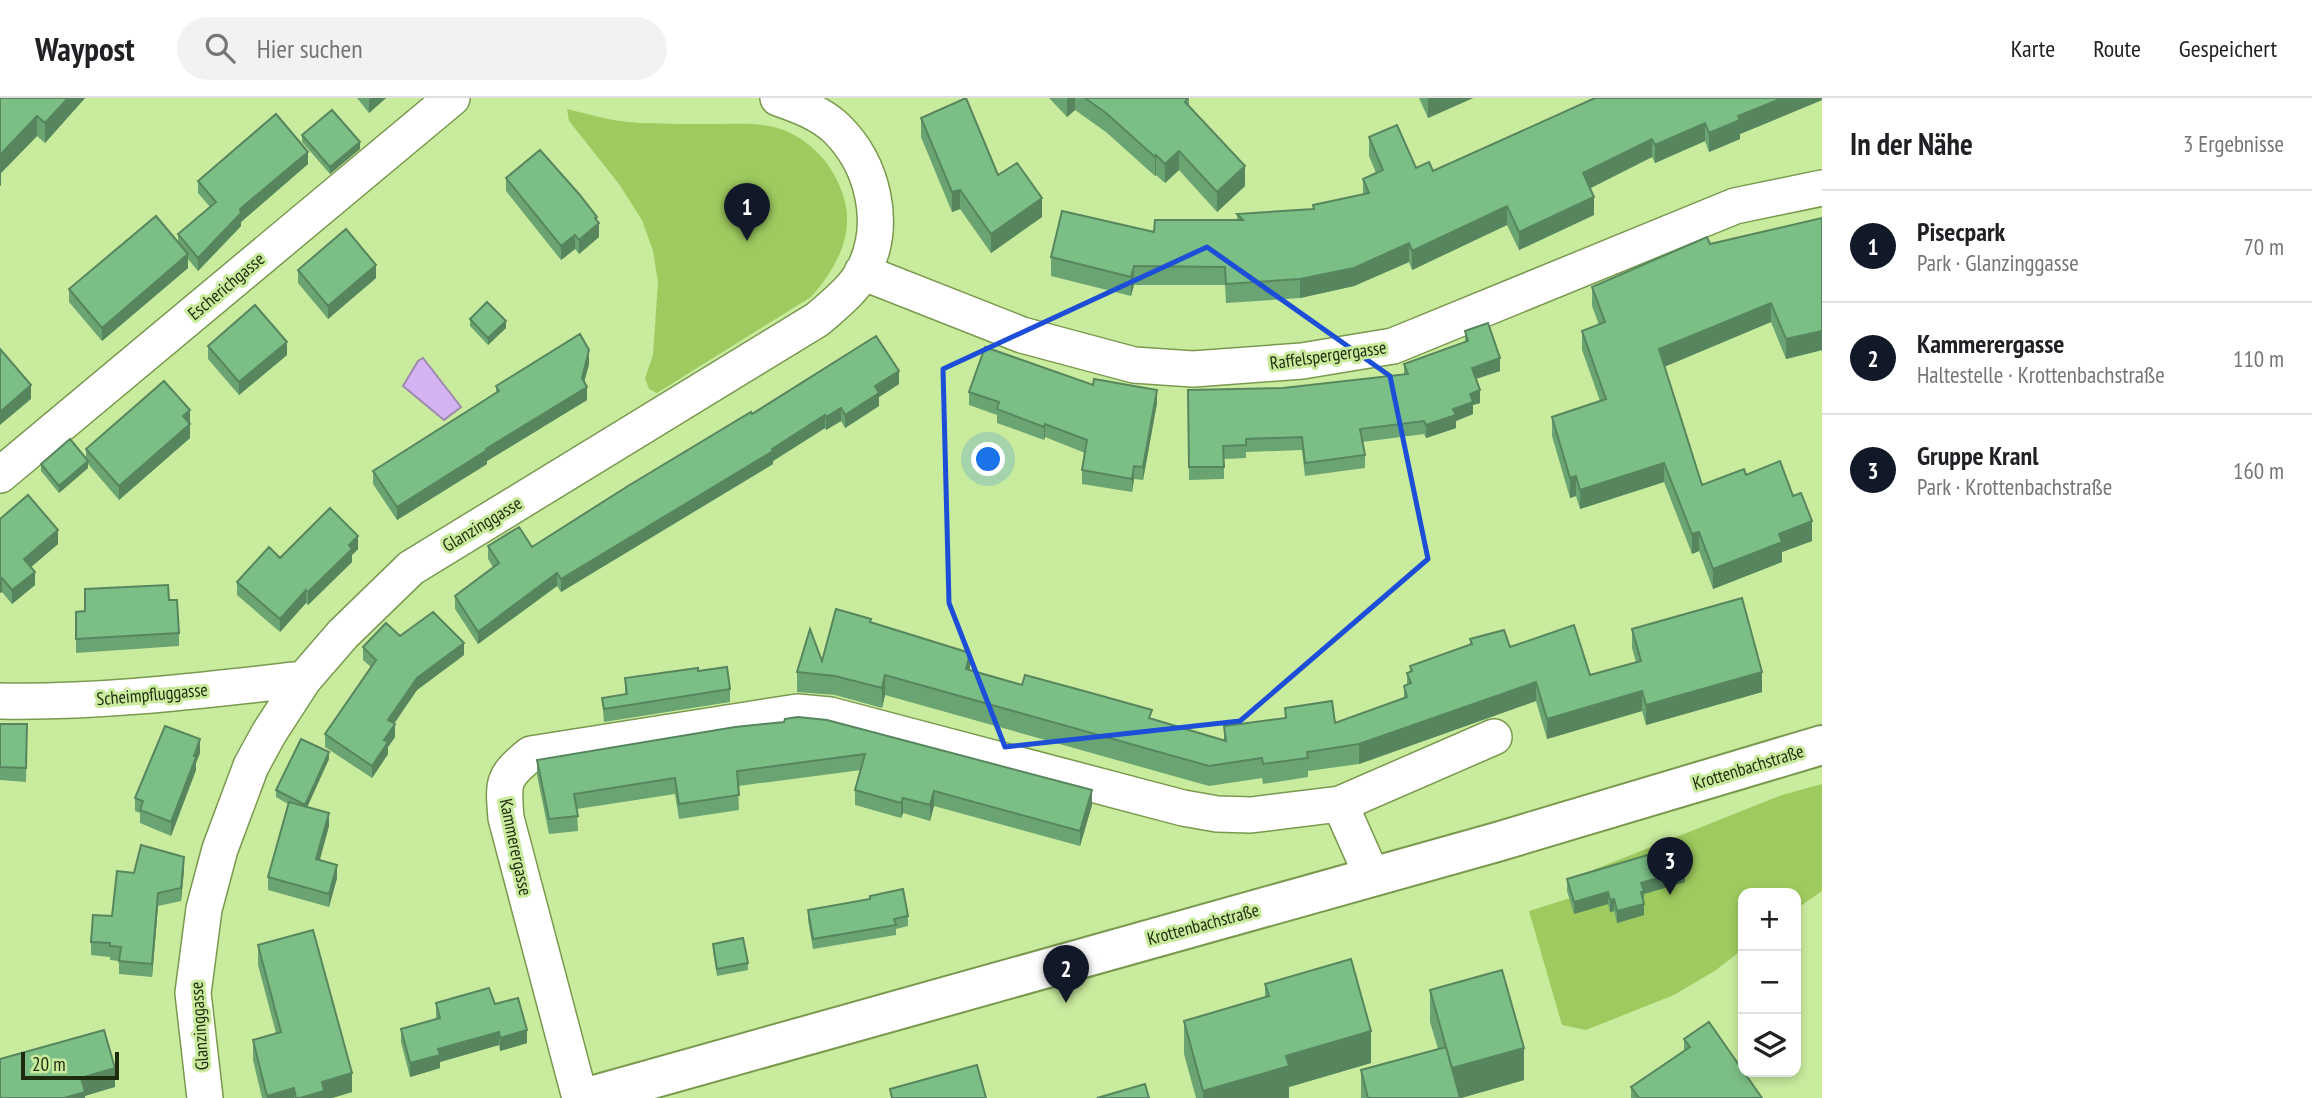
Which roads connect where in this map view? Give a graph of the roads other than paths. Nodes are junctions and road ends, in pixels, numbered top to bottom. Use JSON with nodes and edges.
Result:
{"nodes":[{"id":1,"x":452,"y":98,"type":"edge"},
{"id":2,"x":778,"y":98,"type":"edge"},
{"id":3,"x":1822,"y":188,"type":"edge"},
{"id":4,"x":862,"y":272,"type":"junction"},
{"id":5,"x":0,"y":475,"type":"edge"},
{"id":6,"x":304,"y":679,"type":"junction"},
{"id":7,"x":0,"y":701,"type":"edge"},
{"id":8,"x":1494,"y":737,"type":"dead end"},
{"id":9,"x":1822,"y":745,"type":"edge"},
{"id":10,"x":1340,"y":804,"type":"junction"},
{"id":11,"x":1373,"y":876,"type":"junction"},
{"id":12,"x":205,"y":1098,"type":"edge"},
{"id":13,"x":582,"y":1098,"type":"edge"}],
"edges":[{"from":1,"to":5,"type":"street","name":"Escherichgasse"},
{"from":2,"to":4,"type":"street","name":"Glanzinggasse"},
{"from":3,"to":4,"type":"street","name":"Raffelspergergasse"},
{"from":4,"to":6,"type":"street","name":"Glanzinggasse"},
{"from":6,"to":7,"type":"street","name":"Scheimpfluggasse"},
{"from":6,"to":12,"type":"street","name":"Glanzinggasse"},
{"from":8,"to":10,"type":"street","name":"Kammerergasse"},
{"from":9,"to":11,"type":"main road","name":"Krottenbachstraße"},
{"from":10,"to":11,"type":"street"},
{"from":10,"to":13,"type":"street","name":"Kammerergasse"},
{"from":11,"to":13,"type":"main road","name":"Krottenbachstraße"}]}
